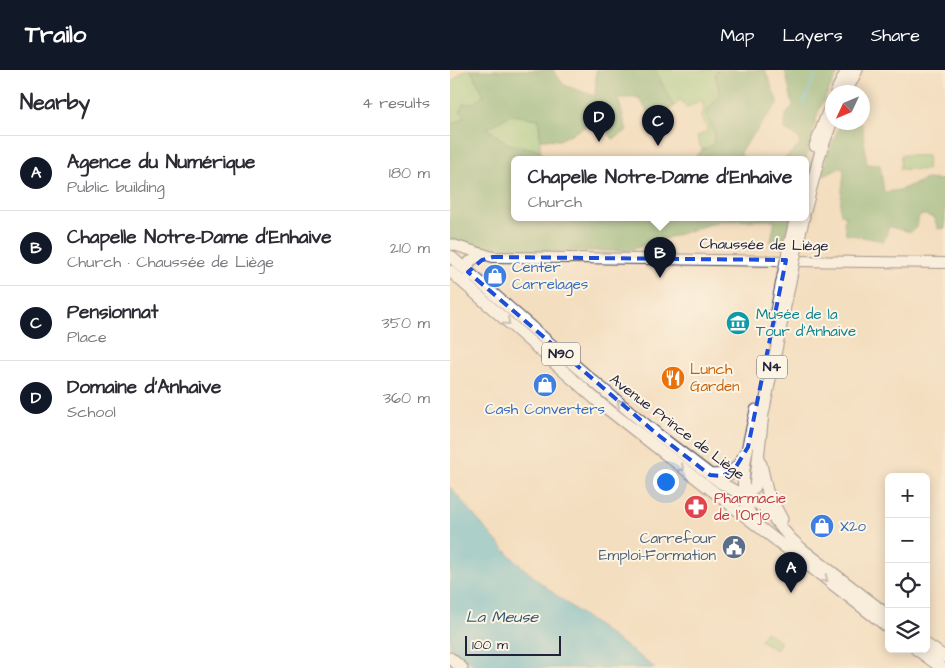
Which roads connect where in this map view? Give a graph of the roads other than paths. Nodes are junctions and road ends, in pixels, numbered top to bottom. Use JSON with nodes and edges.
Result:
{"nodes":[{"id":1,"x":847,"y":70,"type":"edge"},
{"id":2,"x":857,"y":70,"type":"edge"},
{"id":3,"x":840,"y":85,"type":"edge"},
{"id":4,"x":850,"y":85,"type":"edge"},
{"id":5,"x":825,"y":119,"type":"edge"},
{"id":6,"x":829,"y":130,"type":"edge"},
{"id":7,"x":809,"y":166,"type":"edge"},
{"id":8,"x":809,"y":196,"type":"edge"},
{"id":9,"x":796,"y":221,"type":"edge"},
{"id":10,"x":802,"y":221,"type":"edge"},
{"id":11,"x":450,"y":244,"type":"edge"},
{"id":12,"x":793,"y":246,"type":"junction"},
{"id":13,"x":488,"y":255,"type":"junction"},
{"id":14,"x":450,"y":256,"type":"edge"},
{"id":15,"x":945,"y":263,"type":"edge"},
{"id":16,"x":450,"y":271,"type":"edge"},
{"id":17,"x":468,"y":272,"type":"junction"},
{"id":18,"x":787,"y":276,"type":"junction"},
{"id":19,"x":470,"y":289,"type":"junction"},
{"id":20,"x":748,"y":447,"type":"junction"},
{"id":21,"x":759,"y":457,"type":"junction"},
{"id":22,"x":710,"y":475,"type":"junction"},
{"id":23,"x":712,"y":492,"type":"junction"},
{"id":24,"x":745,"y":496,"type":"junction"},
{"id":25,"x":759,"y":528,"type":"junction"},
{"id":26,"x":802,"y":549,"type":"junction"},
{"id":27,"x":885,"y":613,"type":"edge"},
{"id":28,"x":885,"y":625,"type":"edge"},
{"id":29,"x":930,"y":647,"type":"edge"},
{"id":30,"x":921,"y":653,"type":"edge"},
{"id":31,"x":945,"y":657,"type":"edge"},
{"id":32,"x":450,"y":658,"type":"edge"},
{"id":33,"x":462,"y":668,"type":"edge"},
{"id":34,"x":942,"y":668,"type":"edge"}],
"edges":[{"from":1,"to":3,"type":"main road"},
{"from":2,"to":4,"type":"main road"},
{"from":5,"to":7,"type":"main road"},
{"from":6,"to":8,"type":"main road"},
{"from":9,"to":12,"type":"main road","number":"N4"},
{"from":10,"to":12,"type":"main road","number":"N4"},
{"from":11,"to":13,"type":"street","name":"Chaussée de Liège"},
{"from":12,"to":18,"type":"main road","number":"N4","bridge":true},
{"from":13,"to":15,"type":"street","name":"Chaussée de Liège"},
{"from":13,"to":17,"type":"street","name":"Chaussée de Liège"},
{"from":14,"to":17,"type":"main road","name":"Avenue Prince de Liège","number":"N90"},
{"from":16,"to":19,"type":"main road","number":"N90"},
{"from":17,"to":19,"type":"street"},
{"from":22,"to":17,"type":"main road","name":"Avenue Prince de Liège","number":"N90","one_way":true},
{"from":18,"to":20,"type":"main road","number":"N4"},
{"from":18,"to":21,"type":"main road","number":"N4"},
{"from":19,"to":23,"type":"main road","name":"Avenue Prince de Liège","number":"N90","one_way":true},
{"from":20,"to":22,"type":"main road"},
{"from":20,"to":24,"type":"main road","number":"N4"},
{"from":21,"to":24,"type":"main road"},
{"from":21,"to":26,"type":"main road","number":"N4"},
{"from":22,"to":24,"type":"main road","name":"Avenue Prince de Liège","number":"N90"},
{"from":23,"to":24,"type":"main road"},
{"from":23,"to":25,"type":"main road","name":"Avenue Prince de Liège","number":"N90"},
{"from":24,"to":25,"type":"main road","number":"N4"},
{"from":24,"to":26,"type":"main road","name":"Avenue Prince de Liège","number":"N90"},
{"from":25,"to":28,"type":"main road","name":"Avenue Prince de Liège","number":"N4","one_way":true},
{"from":26,"to":27,"type":"main road","name":"Avenue Prince de Liège","number":"N4"},
{"from":29,"to":31,"type":"main road"},
{"from":30,"to":34,"type":"main road"},
{"from":32,"to":33,"type":"main road"}]}
